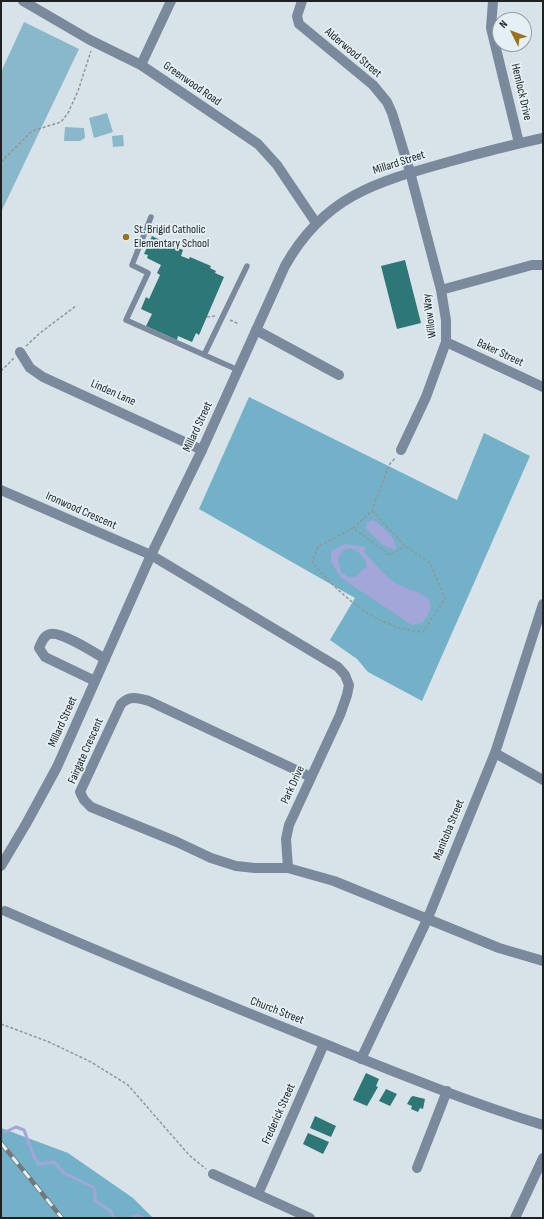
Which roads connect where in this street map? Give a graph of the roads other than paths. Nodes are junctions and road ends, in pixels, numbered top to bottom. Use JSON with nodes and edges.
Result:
{"nodes":[{"id":1,"x":23,"y":1,"type":"edge"},
{"id":2,"x":171,"y":1,"type":"edge"},
{"id":3,"x":302,"y":1,"type":"edge"},
{"id":4,"x":491,"y":1,"type":"edge"},
{"id":5,"x":141,"y":64,"type":"junction"},
{"id":6,"x":543,"y":138,"type":"edge"},
{"id":7,"x":519,"y":143,"type":"junction"},
{"id":8,"x":410,"y":172,"type":"junction"},
{"id":9,"x":151,"y":217,"type":"dead end"},
{"id":10,"x":316,"y":223,"type":"junction"},
{"id":11,"x":543,"y":265,"type":"edge"},
{"id":12,"x":247,"y":266,"type":"dead end"},
{"id":13,"x":441,"y":290,"type":"junction"},
{"id":14,"x":256,"y":330,"type":"junction"},
{"id":15,"x":446,"y":342,"type":"junction"},
{"id":16,"x":20,"y":352,"type":"road end"},
{"id":17,"x":204,"y":355,"type":"junction"},
{"id":18,"x":238,"y":370,"type":"junction"},
{"id":19,"x":339,"y":375,"type":"dead end"},
{"id":20,"x":543,"y":387,"type":"edge"},
{"id":21,"x":202,"y":450,"type":"junction"},
{"id":22,"x":401,"y":450,"type":"road end"},
{"id":23,"x":1,"y":490,"type":"edge"},
{"id":24,"x":151,"y":555,"type":"junction"},
{"id":25,"x":543,"y":604,"type":"edge"},
{"id":26,"x":105,"y":659,"type":"junction"},
{"id":27,"x":95,"y":681,"type":"junction"},
{"id":28,"x":495,"y":753,"type":"junction"},
{"id":29,"x":311,"y":777,"type":"junction"},
{"id":30,"x":543,"y":780,"type":"edge"},
{"id":31,"x":1,"y":866,"type":"edge"},
{"id":32,"x":288,"y":868,"type":"junction"},
{"id":33,"x":5,"y":911,"type":"dead end"},
{"id":34,"x":427,"y":920,"type":"junction"},
{"id":35,"x":543,"y":961,"type":"edge"},
{"id":36,"x":324,"y":1044,"type":"junction"},
{"id":37,"x":360,"y":1059,"type":"junction"},
{"id":38,"x":447,"y":1091,"type":"junction"},
{"id":39,"x":543,"y":1125,"type":"edge"},
{"id":40,"x":543,"y":1158,"type":"edge"},
{"id":41,"x":417,"y":1168,"type":"dead end"},
{"id":42,"x":213,"y":1174,"type":"road end"},
{"id":43,"x":258,"y":1194,"type":"junction"},
{"id":44,"x":310,"y":1218,"type":"edge"},
{"id":45,"x":514,"y":1218,"type":"edge"}],
"edges":[{"from":1,"to":5,"type":"street","name":"Greenwood Road"},
{"from":2,"to":5,"type":"street"},
{"from":3,"to":8,"type":"street","name":"Alderwood Street"},
{"from":4,"to":7,"type":"street","name":"Hemlock Drive"},
{"from":5,"to":10,"type":"street","name":"Greenwood Road"},
{"from":6,"to":7,"type":"street","name":"Millard Street"},
{"from":7,"to":8,"type":"street","name":"Millard Street"},
{"from":8,"to":10,"type":"street","name":"Millard Street"},
{"from":8,"to":13,"type":"street","name":"Willow Way"},
{"from":9,"to":17,"type":"lane"},
{"from":10,"to":14,"type":"street","name":"Millard Street"},
{"from":11,"to":13,"type":"street"},
{"from":12,"to":17,"type":"lane"},
{"from":13,"to":15,"type":"street","name":"Willow Way"},
{"from":14,"to":18,"type":"street","name":"Millard Street"},
{"from":14,"to":19,"type":"street"},
{"from":15,"to":20,"type":"street","name":"Baker Street"},
{"from":15,"to":22,"type":"street","name":"Willow Way"},
{"from":16,"to":21,"type":"street","name":"Linden Lane"},
{"from":17,"to":18,"type":"lane"},
{"from":18,"to":21,"type":"street","name":"Millard Street"},
{"from":21,"to":24,"type":"street","name":"Millard Street"},
{"from":23,"to":24,"type":"street","name":"Ironwood Crescent"},
{"from":24,"to":26,"type":"street","name":"Millard Street"},
{"from":24,"to":29,"type":"street","name":"Park Drive"},
{"from":25,"to":28,"type":"street","name":"Manitoba Street"},
{"from":26,"to":27,"type":"street","name":"Millard Street"},
{"from":26,"to":27,"type":"street"},
{"from":27,"to":31,"type":"street","name":"Millard Street"},
{"from":28,"to":30,"type":"street"},
{"from":28,"to":34,"type":"street","name":"Manitoba Street"},
{"from":29,"to":32,"type":"street","name":"Park Drive"},
{"from":29,"to":32,"type":"street","name":"Fairgate Crescent"},
{"from":32,"to":34,"type":"street"},
{"from":33,"to":36,"type":"street","name":"Church Street"},
{"from":34,"to":35,"type":"street"},
{"from":34,"to":37,"type":"street","name":"Manitoba Street"},
{"from":36,"to":37,"type":"street","name":"Church Street"},
{"from":36,"to":43,"type":"street","name":"Frederick Street"},
{"from":37,"to":38,"type":"street","name":"Church Street"},
{"from":38,"to":39,"type":"street","name":"Church Street"},
{"from":38,"to":41,"type":"street"},
{"from":40,"to":45,"type":"street"},
{"from":42,"to":43,"type":"street"},
{"from":43,"to":44,"type":"street"}]}
